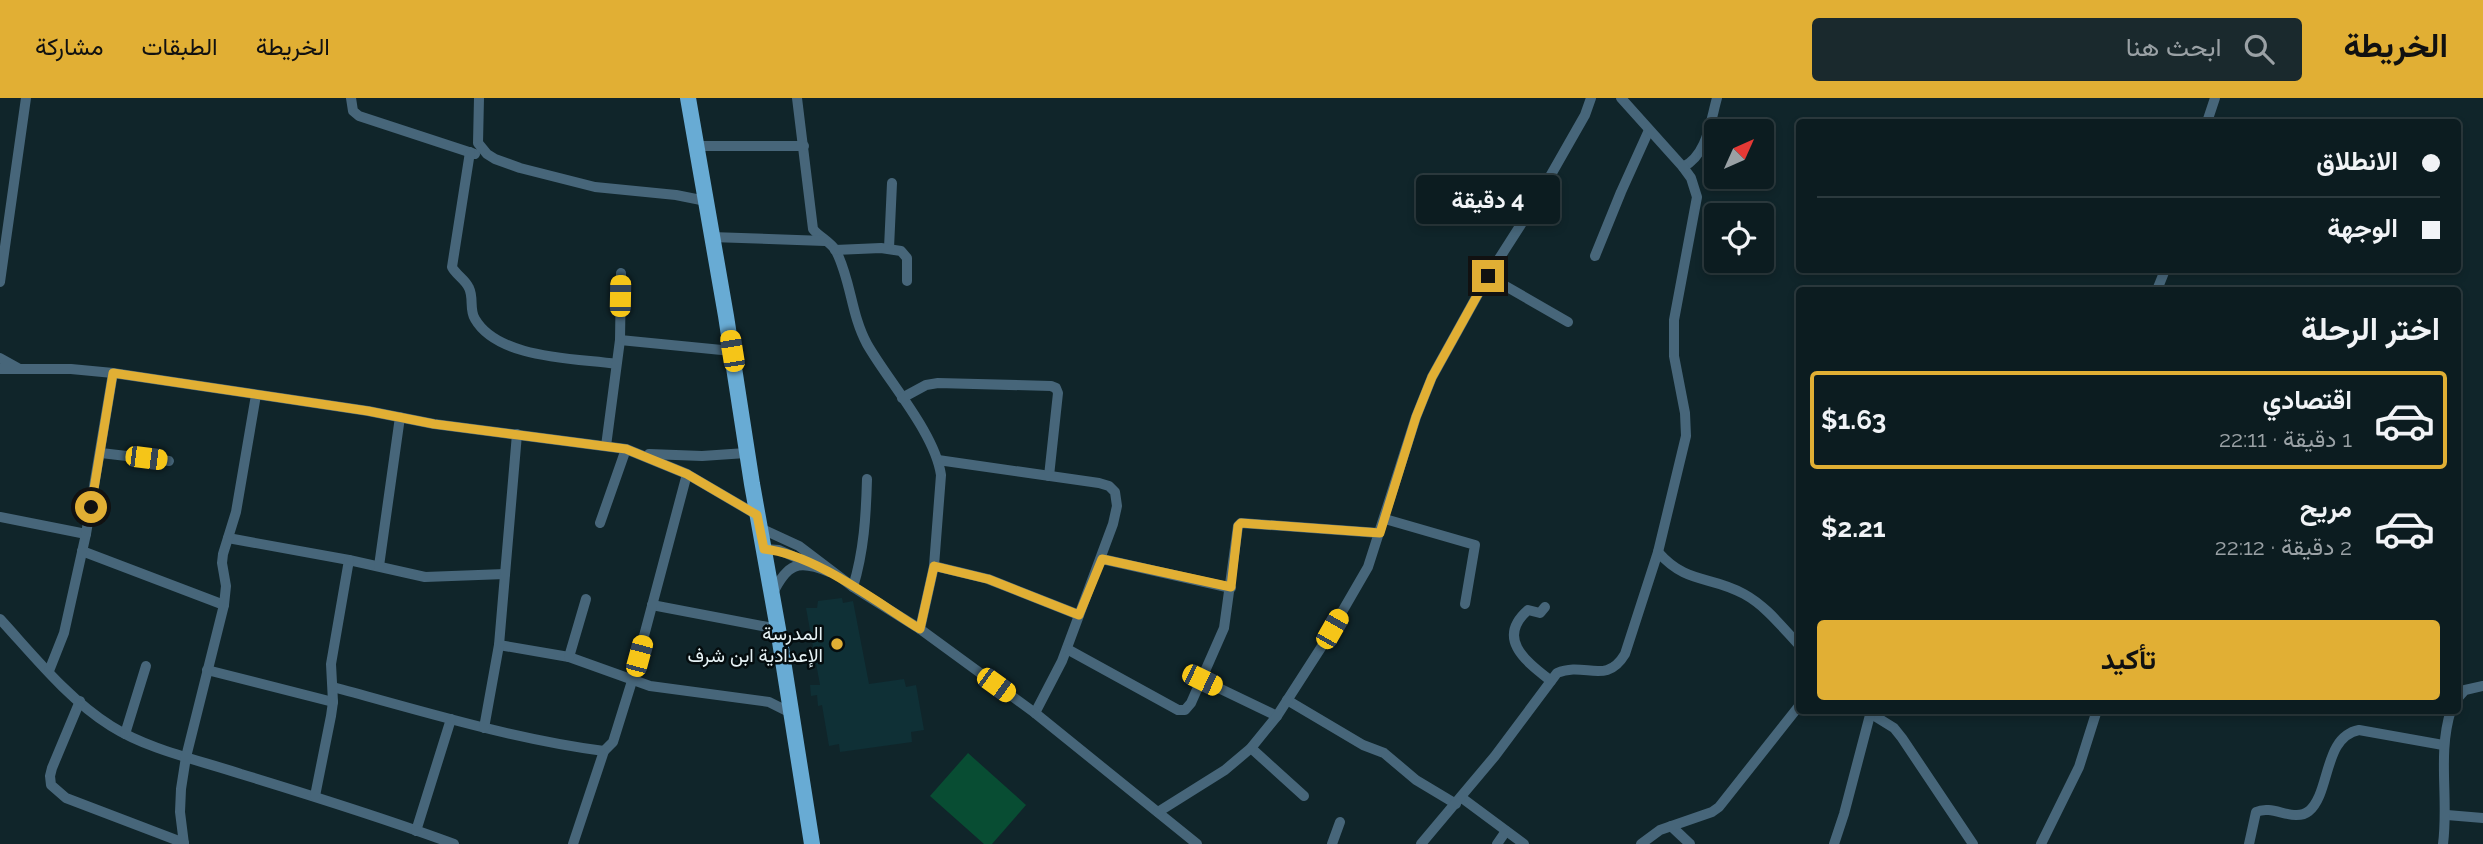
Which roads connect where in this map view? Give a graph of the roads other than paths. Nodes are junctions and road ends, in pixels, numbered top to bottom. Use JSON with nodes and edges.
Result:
{"nodes":[{"id":1,"x":26,"y":98,"type":"edge"},
{"id":2,"x":351,"y":98,"type":"edge"},
{"id":3,"x":479,"y":98,"type":"edge"},
{"id":4,"x":688,"y":98,"type":"edge"},
{"id":5,"x":797,"y":98,"type":"edge"},
{"id":6,"x":1591,"y":98,"type":"edge"},
{"id":7,"x":1621,"y":98,"type":"edge"},
{"id":8,"x":1717,"y":98,"type":"edge"},
{"id":9,"x":2214,"y":98,"type":"edge"},
{"id":10,"x":2208,"y":119,"type":"edge"},
{"id":11,"x":1650,"y":130,"type":"junction"},
{"id":12,"x":696,"y":146,"type":"junction"},
{"id":13,"x":804,"y":146,"type":"junction"},
{"id":14,"x":470,"y":152,"type":"junction"},
{"id":15,"x":495,"y":159,"type":"junction"},
{"id":16,"x":1683,"y":167,"type":"junction"},
{"id":17,"x":892,"y":183,"type":"dead end"},
{"id":18,"x":706,"y":201,"type":"junction"},
{"id":19,"x":711,"y":237,"type":"junction"},
{"id":20,"x":825,"y":241,"type":"junction"},
{"id":21,"x":889,"y":248,"type":"junction"},
{"id":22,"x":835,"y":250,"type":"junction"},
{"id":23,"x":1595,"y":256,"type":"dead end"},
{"id":24,"x":621,"y":273,"type":"dead end"},
{"id":25,"x":1488,"y":276,"type":"junction"},
{"id":26,"x":907,"y":281,"type":"dead end"},
{"id":27,"x":0,"y":282,"type":"edge"},
{"id":28,"x":1568,"y":323,"type":"dead end"},
{"id":29,"x":620,"y":340,"type":"junction"},
{"id":30,"x":732,"y":351,"type":"junction"},
{"id":31,"x":0,"y":358,"type":"edge"},
{"id":32,"x":616,"y":364,"type":"junction"},
{"id":33,"x":18,"y":368,"type":"junction"},
{"id":34,"x":0,"y":369,"type":"edge"},
{"id":35,"x":113,"y":373,"type":"junction"},
{"id":36,"x":256,"y":395,"type":"junction"},
{"id":37,"x":902,"y":398,"type":"junction"},
{"id":38,"x":400,"y":417,"type":"junction"},
{"id":39,"x":517,"y":434,"type":"junction"},
{"id":40,"x":606,"y":446,"type":"junction"},
{"id":41,"x":626,"y":449,"type":"junction"},
{"id":42,"x":101,"y":453,"type":"junction"},
{"id":43,"x":638,"y":453,"type":"junction"},
{"id":44,"x":746,"y":453,"type":"junction"},
{"id":45,"x":938,"y":460,"type":"junction"},
{"id":46,"x":169,"y":461,"type":"dead end"},
{"id":47,"x":687,"y":474,"type":"junction"},
{"id":48,"x":1049,"y":476,"type":"junction"},
{"id":49,"x":867,"y":479,"type":"dead end"},
{"id":50,"x":0,"y":517,"type":"edge"},
{"id":51,"x":1385,"y":519,"type":"junction"},
{"id":52,"x":759,"y":522,"type":"junction"},
{"id":53,"x":600,"y":523,"type":"dead end"},
{"id":54,"x":1380,"y":533,"type":"junction"},
{"id":55,"x":86,"y":534,"type":"junction"},
{"id":56,"x":228,"y":538,"type":"junction"},
{"id":57,"x":764,"y":549,"type":"junction"},
{"id":58,"x":82,"y":551,"type":"junction"},
{"id":59,"x":1658,"y":552,"type":"junction"},
{"id":60,"x":1102,"y":559,"type":"junction"},
{"id":61,"x":349,"y":560,"type":"junction"},
{"id":62,"x":379,"y":566,"type":"junction"},
{"id":63,"x":934,"y":566,"type":"junction"},
{"id":64,"x":818,"y":567,"type":"junction"},
{"id":65,"x":505,"y":574,"type":"junction"},
{"id":66,"x":836,"y":575,"type":"junction"},
{"id":67,"x":853,"y":587,"type":"junction"},
{"id":68,"x":1231,"y":587,"type":"junction"},
{"id":69,"x":772,"y":593,"type":"junction"},
{"id":70,"x":586,"y":599,"type":"dead end"},
{"id":71,"x":1465,"y":604,"type":"dead end"},
{"id":72,"x":224,"y":605,"type":"junction"},
{"id":73,"x":652,"y":605,"type":"junction"},
{"id":74,"x":1545,"y":607,"type":"dead end"},
{"id":75,"x":1079,"y":615,"type":"junction"},
{"id":76,"x":0,"y":619,"type":"edge"},
{"id":77,"x":778,"y":629,"type":"junction"},
{"id":78,"x":920,"y":629,"type":"junction"},
{"id":79,"x":1796,"y":642,"type":"edge"},
{"id":80,"x":499,"y":645,"type":"junction"},
{"id":81,"x":1067,"y":649,"type":"junction"},
{"id":82,"x":569,"y":657,"type":"junction"},
{"id":83,"x":146,"y":666,"type":"dead end"},
{"id":84,"x":207,"y":670,"type":"junction"},
{"id":85,"x":49,"y":671,"type":"junction"},
{"id":86,"x":1202,"y":680,"type":"junction"},
{"id":87,"x":632,"y":681,"type":"junction"},
{"id":88,"x":1550,"y":681,"type":"junction"},
{"id":89,"x":2483,"y":686,"type":"edge"},
{"id":90,"x":332,"y":687,"type":"junction"},
{"id":91,"x":2461,"y":694,"type":"edge"},
{"id":92,"x":1287,"y":700,"type":"junction"},
{"id":93,"x":80,"y":701,"type":"junction"},
{"id":94,"x":333,"y":702,"type":"junction"},
{"id":95,"x":1796,"y":710,"type":"edge"},
{"id":96,"x":791,"y":713,"type":"junction"},
{"id":97,"x":1035,"y":713,"type":"junction"},
{"id":98,"x":1867,"y":714,"type":"edge"},
{"id":99,"x":1869,"y":714,"type":"edge"},
{"id":100,"x":2096,"y":714,"type":"edge"},
{"id":101,"x":2450,"y":714,"type":"edge"},
{"id":102,"x":1277,"y":716,"type":"junction"},
{"id":103,"x":451,"y":719,"type":"junction"},
{"id":104,"x":484,"y":728,"type":"junction"},
{"id":105,"x":125,"y":734,"type":"junction"},
{"id":106,"x":2443,"y":745,"type":"junction"},
{"id":107,"x":1251,"y":748,"type":"junction"},
{"id":108,"x":604,"y":751,"type":"junction"},
{"id":109,"x":186,"y":757,"type":"junction"},
{"id":110,"x":315,"y":796,"type":"junction"},
{"id":111,"x":1304,"y":796,"type":"dead end"},
{"id":112,"x":1459,"y":801,"type":"junction"},
{"id":113,"x":1158,"y":812,"type":"junction"},
{"id":114,"x":2446,"y":815,"type":"junction"},
{"id":115,"x":2483,"y":818,"type":"edge"},
{"id":116,"x":1339,"y":822,"type":"dead end"},
{"id":117,"x":1671,"y":826,"type":"junction"},
{"id":118,"x":416,"y":831,"type":"junction"},
{"id":119,"x":1506,"y":831,"type":"junction"},
{"id":120,"x":430,"y":840,"type":"edge"},
{"id":121,"x":184,"y":844,"type":"edge"},
{"id":122,"x":454,"y":844,"type":"edge"},
{"id":123,"x":573,"y":844,"type":"edge"},
{"id":124,"x":812,"y":844,"type":"edge"},
{"id":125,"x":1197,"y":844,"type":"edge"},
{"id":126,"x":1332,"y":844,"type":"edge"},
{"id":127,"x":1421,"y":844,"type":"edge"},
{"id":128,"x":1497,"y":844,"type":"edge"},
{"id":129,"x":1524,"y":844,"type":"edge"},
{"id":130,"x":1641,"y":844,"type":"edge"},
{"id":131,"x":1690,"y":844,"type":"edge"},
{"id":132,"x":1834,"y":844,"type":"edge"},
{"id":133,"x":1973,"y":844,"type":"edge"},
{"id":134,"x":2041,"y":844,"type":"edge"},
{"id":135,"x":2249,"y":844,"type":"edge"},
{"id":136,"x":2443,"y":844,"type":"edge"}],
"edges":[{"from":1,"to":27,"type":"street"},
{"from":2,"to":14,"type":"street"},
{"from":3,"to":15,"type":"street"},
{"from":4,"to":12,"type":"main road"},
{"from":5,"to":13,"type":"street"},
{"from":6,"to":25,"type":"street"},
{"from":7,"to":11,"type":"street"},
{"from":8,"to":16,"type":"street"},
{"from":9,"to":10,"type":"street"},
{"from":11,"to":16,"type":"street"},
{"from":11,"to":23,"type":"street"},
{"from":12,"to":13,"type":"street"},
{"from":12,"to":18,"type":"main road"},
{"from":13,"to":20,"type":"street"},
{"from":14,"to":15,"type":"street"},
{"from":14,"to":32,"type":"street"},
{"from":15,"to":18,"type":"street"},
{"from":16,"to":59,"type":"street"},
{"from":17,"to":21,"type":"street"},
{"from":18,"to":19,"type":"main road"},
{"from":19,"to":20,"type":"street"},
{"from":19,"to":30,"type":"main road"},
{"from":20,"to":22,"type":"street"},
{"from":21,"to":22,"type":"street"},
{"from":21,"to":26,"type":"street"},
{"from":22,"to":37,"type":"street"},
{"from":24,"to":29,"type":"street"},
{"from":25,"to":28,"type":"street"},
{"from":25,"to":51,"type":"street"},
{"from":29,"to":30,"type":"street"},
{"from":29,"to":32,"type":"street"},
{"from":30,"to":44,"type":"main road"},
{"from":31,"to":33,"type":"street"},
{"from":32,"to":40,"type":"street"},
{"from":33,"to":34,"type":"street"},
{"from":33,"to":35,"type":"street"},
{"from":35,"to":36,"type":"street"},
{"from":35,"to":42,"type":"street"},
{"from":36,"to":38,"type":"street"},
{"from":36,"to":56,"type":"street"},
{"from":37,"to":45,"type":"street"},
{"from":37,"to":48,"type":"street"},
{"from":38,"to":39,"type":"street"},
{"from":38,"to":62,"type":"street"},
{"from":39,"to":40,"type":"street"},
{"from":39,"to":65,"type":"street"},
{"from":40,"to":41,"type":"street"},
{"from":41,"to":43,"type":"street"},
{"from":41,"to":53,"type":"street"},
{"from":42,"to":46,"type":"street"},
{"from":42,"to":55,"type":"street"},
{"from":43,"to":44,"type":"street"},
{"from":43,"to":47,"type":"street"},
{"from":44,"to":52,"type":"main road"},
{"from":45,"to":48,"type":"street"},
{"from":45,"to":63,"type":"street"},
{"from":47,"to":52,"type":"street"},
{"from":47,"to":73,"type":"street"},
{"from":48,"to":60,"type":"street"},
{"from":49,"to":67,"type":"street"},
{"from":50,"to":55,"type":"street"},
{"from":51,"to":54,"type":"street"},
{"from":51,"to":71,"type":"street"},
{"from":52,"to":57,"type":"main road"},
{"from":52,"to":66,"type":"street"},
{"from":54,"to":68,"type":"street"},
{"from":54,"to":92,"type":"street"},
{"from":55,"to":58,"type":"street"},
{"from":56,"to":61,"type":"street"},
{"from":56,"to":72,"type":"street"},
{"from":57,"to":64,"type":"street"},
{"from":57,"to":69,"type":"main road"},
{"from":58,"to":72,"type":"street"},
{"from":58,"to":85,"type":"street"},
{"from":59,"to":79,"type":"street"},
{"from":59,"to":88,"type":"street"},
{"from":60,"to":68,"type":"street"},
{"from":60,"to":75,"type":"street"},
{"from":61,"to":62,"type":"street"},
{"from":61,"to":90,"type":"street"},
{"from":62,"to":65,"type":"street"},
{"from":63,"to":75,"type":"street"},
{"from":63,"to":78,"type":"street"},
{"from":64,"to":66,"type":"street"},
{"from":64,"to":69,"type":"street"},
{"from":65,"to":80,"type":"street"},
{"from":66,"to":67,"type":"street"},
{"from":67,"to":78,"type":"street"},
{"from":68,"to":86,"type":"street"},
{"from":69,"to":77,"type":"main road"},
{"from":70,"to":82,"type":"street"},
{"from":72,"to":84,"type":"street"},
{"from":73,"to":77,"type":"street"},
{"from":73,"to":87,"type":"street"},
{"from":74,"to":88,"type":"street"},
{"from":75,"to":81,"type":"street"},
{"from":76,"to":85,"type":"street"},
{"from":77,"to":96,"type":"main road"},
{"from":78,"to":97,"type":"street"},
{"from":80,"to":82,"type":"street"},
{"from":80,"to":104,"type":"street"},
{"from":81,"to":86,"type":"street"},
{"from":81,"to":97,"type":"street"},
{"from":82,"to":87,"type":"street"},
{"from":83,"to":105,"type":"street"},
{"from":84,"to":94,"type":"street"},
{"from":84,"to":109,"type":"street"},
{"from":85,"to":93,"type":"street"},
{"from":86,"to":102,"type":"street"},
{"from":87,"to":96,"type":"street"},
{"from":87,"to":108,"type":"street"},
{"from":88,"to":112,"type":"street"},
{"from":89,"to":91,"type":"street"},
{"from":90,"to":94,"type":"street"},
{"from":90,"to":103,"type":"street"},
{"from":92,"to":102,"type":"street"},
{"from":92,"to":112,"type":"street"},
{"from":93,"to":105,"type":"street"},
{"from":93,"to":121,"type":"street"},
{"from":94,"to":110,"type":"street"},
{"from":95,"to":117,"type":"street"},
{"from":96,"to":124,"type":"main road"},
{"from":97,"to":113,"type":"street"},
{"from":98,"to":132,"type":"street"},
{"from":99,"to":133,"type":"street"},
{"from":100,"to":134,"type":"street"},
{"from":101,"to":106,"type":"street"},
{"from":102,"to":107,"type":"street"},
{"from":103,"to":104,"type":"street"},
{"from":103,"to":118,"type":"street"},
{"from":104,"to":108,"type":"street"},
{"from":105,"to":109,"type":"street"},
{"from":106,"to":114,"type":"street"},
{"from":106,"to":135,"type":"street"},
{"from":107,"to":111,"type":"street"},
{"from":107,"to":113,"type":"street"},
{"from":108,"to":123,"type":"street"},
{"from":109,"to":110,"type":"street"},
{"from":109,"to":121,"type":"street"},
{"from":110,"to":118,"type":"street"},
{"from":112,"to":119,"type":"street"},
{"from":112,"to":127,"type":"street"},
{"from":113,"to":125,"type":"street"},
{"from":114,"to":115,"type":"street"},
{"from":114,"to":136,"type":"street"},
{"from":116,"to":126,"type":"street"},
{"from":117,"to":130,"type":"street"},
{"from":117,"to":131,"type":"street"},
{"from":118,"to":120,"type":"street"},
{"from":119,"to":128,"type":"street"},
{"from":119,"to":129,"type":"street"},
{"from":120,"to":122,"type":"street"}]}
